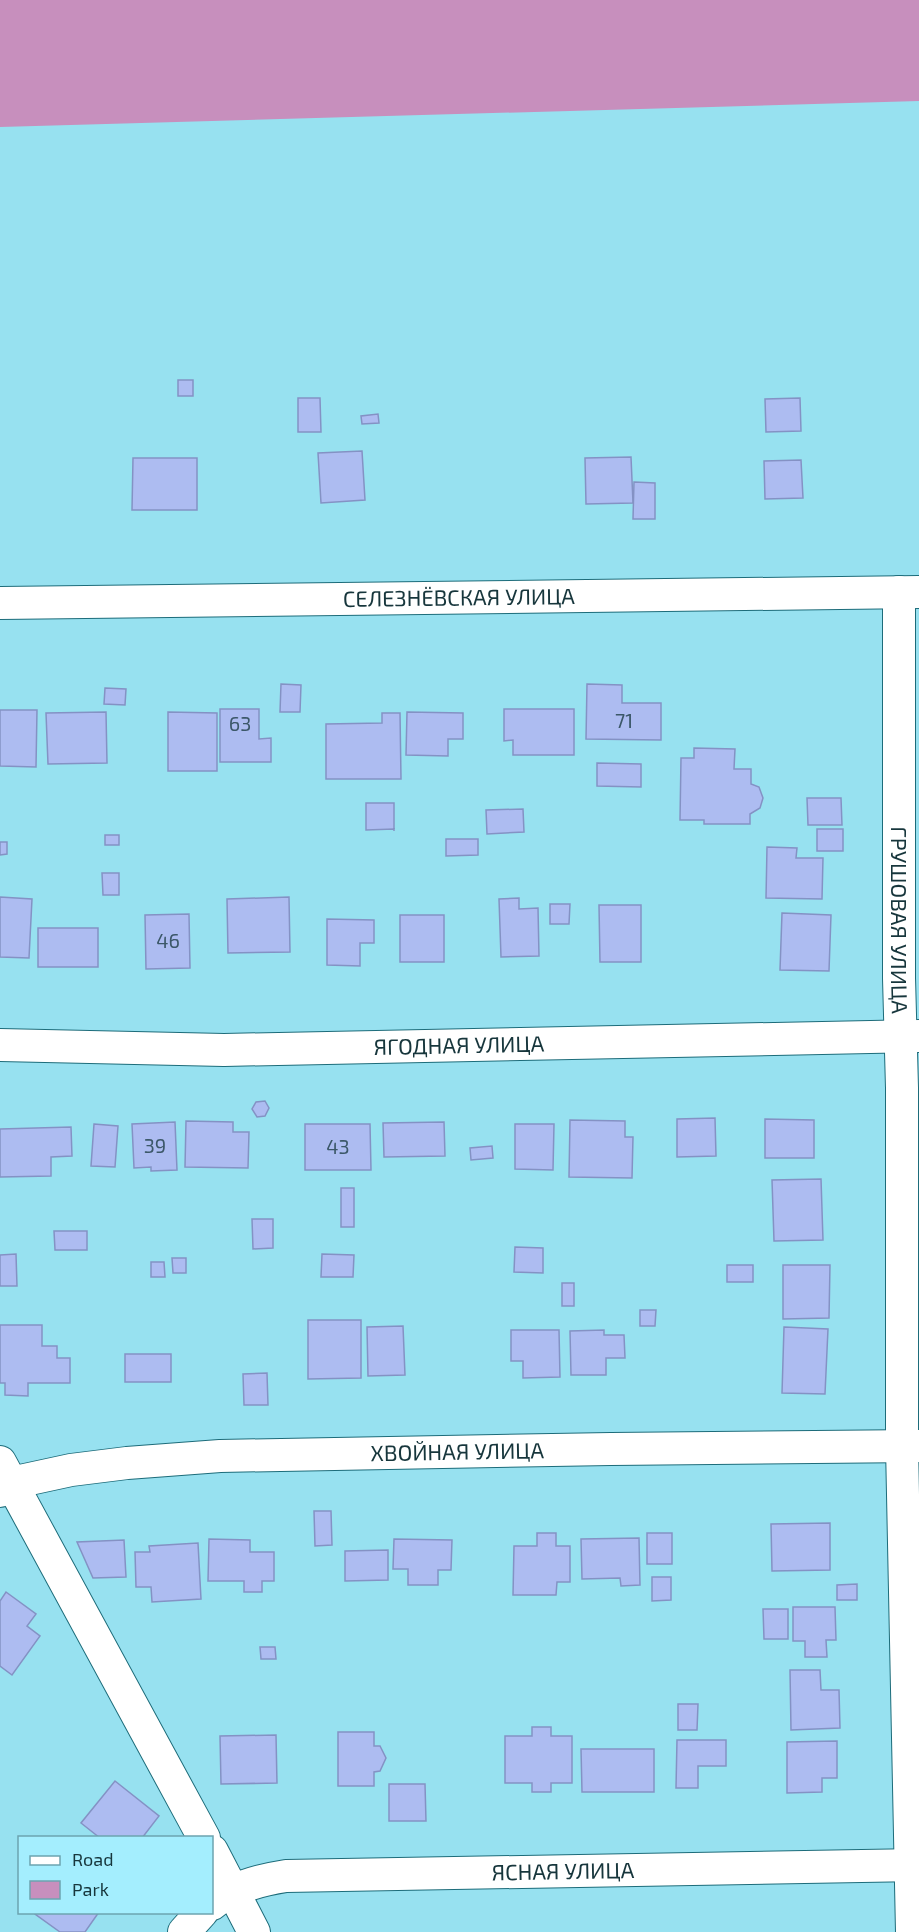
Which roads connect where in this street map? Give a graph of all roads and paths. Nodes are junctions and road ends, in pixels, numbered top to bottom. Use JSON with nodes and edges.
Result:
{"nodes":[{"id":1,"x":909,"y":592,"type":"edge"},
{"id":2,"x":0,"y":603,"type":"edge"},
{"id":3,"x":910,"y":1036,"type":"edge"},
{"id":4,"x":0,"y":1046,"type":"edge"},
{"id":5,"x":910,"y":1446,"type":"edge"},
{"id":6,"x":4,"y":1479,"type":"edge"},
{"id":7,"x":203,"y":1836,"type":"edge"},
{"id":8,"x":213,"y":1856,"type":"edge"},
{"id":9,"x":915,"y":1865,"type":"edge"},
{"id":10,"x":222,"y":1898,"type":"edge"},
{"id":11,"x":200,"y":1914,"type":"edge"},
{"id":12,"x":184,"y":1932,"type":"edge"},
{"id":13,"x":254,"y":1932,"type":"edge"},
{"id":14,"x":912,"y":1932,"type":"edge"}],
"edges":[{"from":1,"to":2,"type":"street","name":"СЕЛЕЗНЁВСКАЯ УЛИЦА"},
{"from":1,"to":3,"type":"street","name":"ГРУШОВАЯ УЛИЦА"},
{"from":3,"to":4,"type":"street","name":"ЯГОДНАЯ УЛИЦА"},
{"from":3,"to":5,"type":"street","name":"ГРУШОВАЯ УЛИЦА"},
{"from":5,"to":6,"type":"street","name":"ХВОЙНАЯ УЛИЦА"},
{"from":5,"to":9,"type":"street","name":"ГРУШОВАЯ УЛИЦА"},
{"from":6,"to":7,"type":"street"},
{"from":8,"to":10,"type":"street"},
{"from":9,"to":10,"type":"street","name":"ЯСНАЯ УЛИЦА"},
{"from":9,"to":14,"type":"street","name":"ГРУШОВАЯ УЛИЦА"},
{"from":10,"to":13,"type":"street"},
{"from":11,"to":12,"type":"street"}]}
